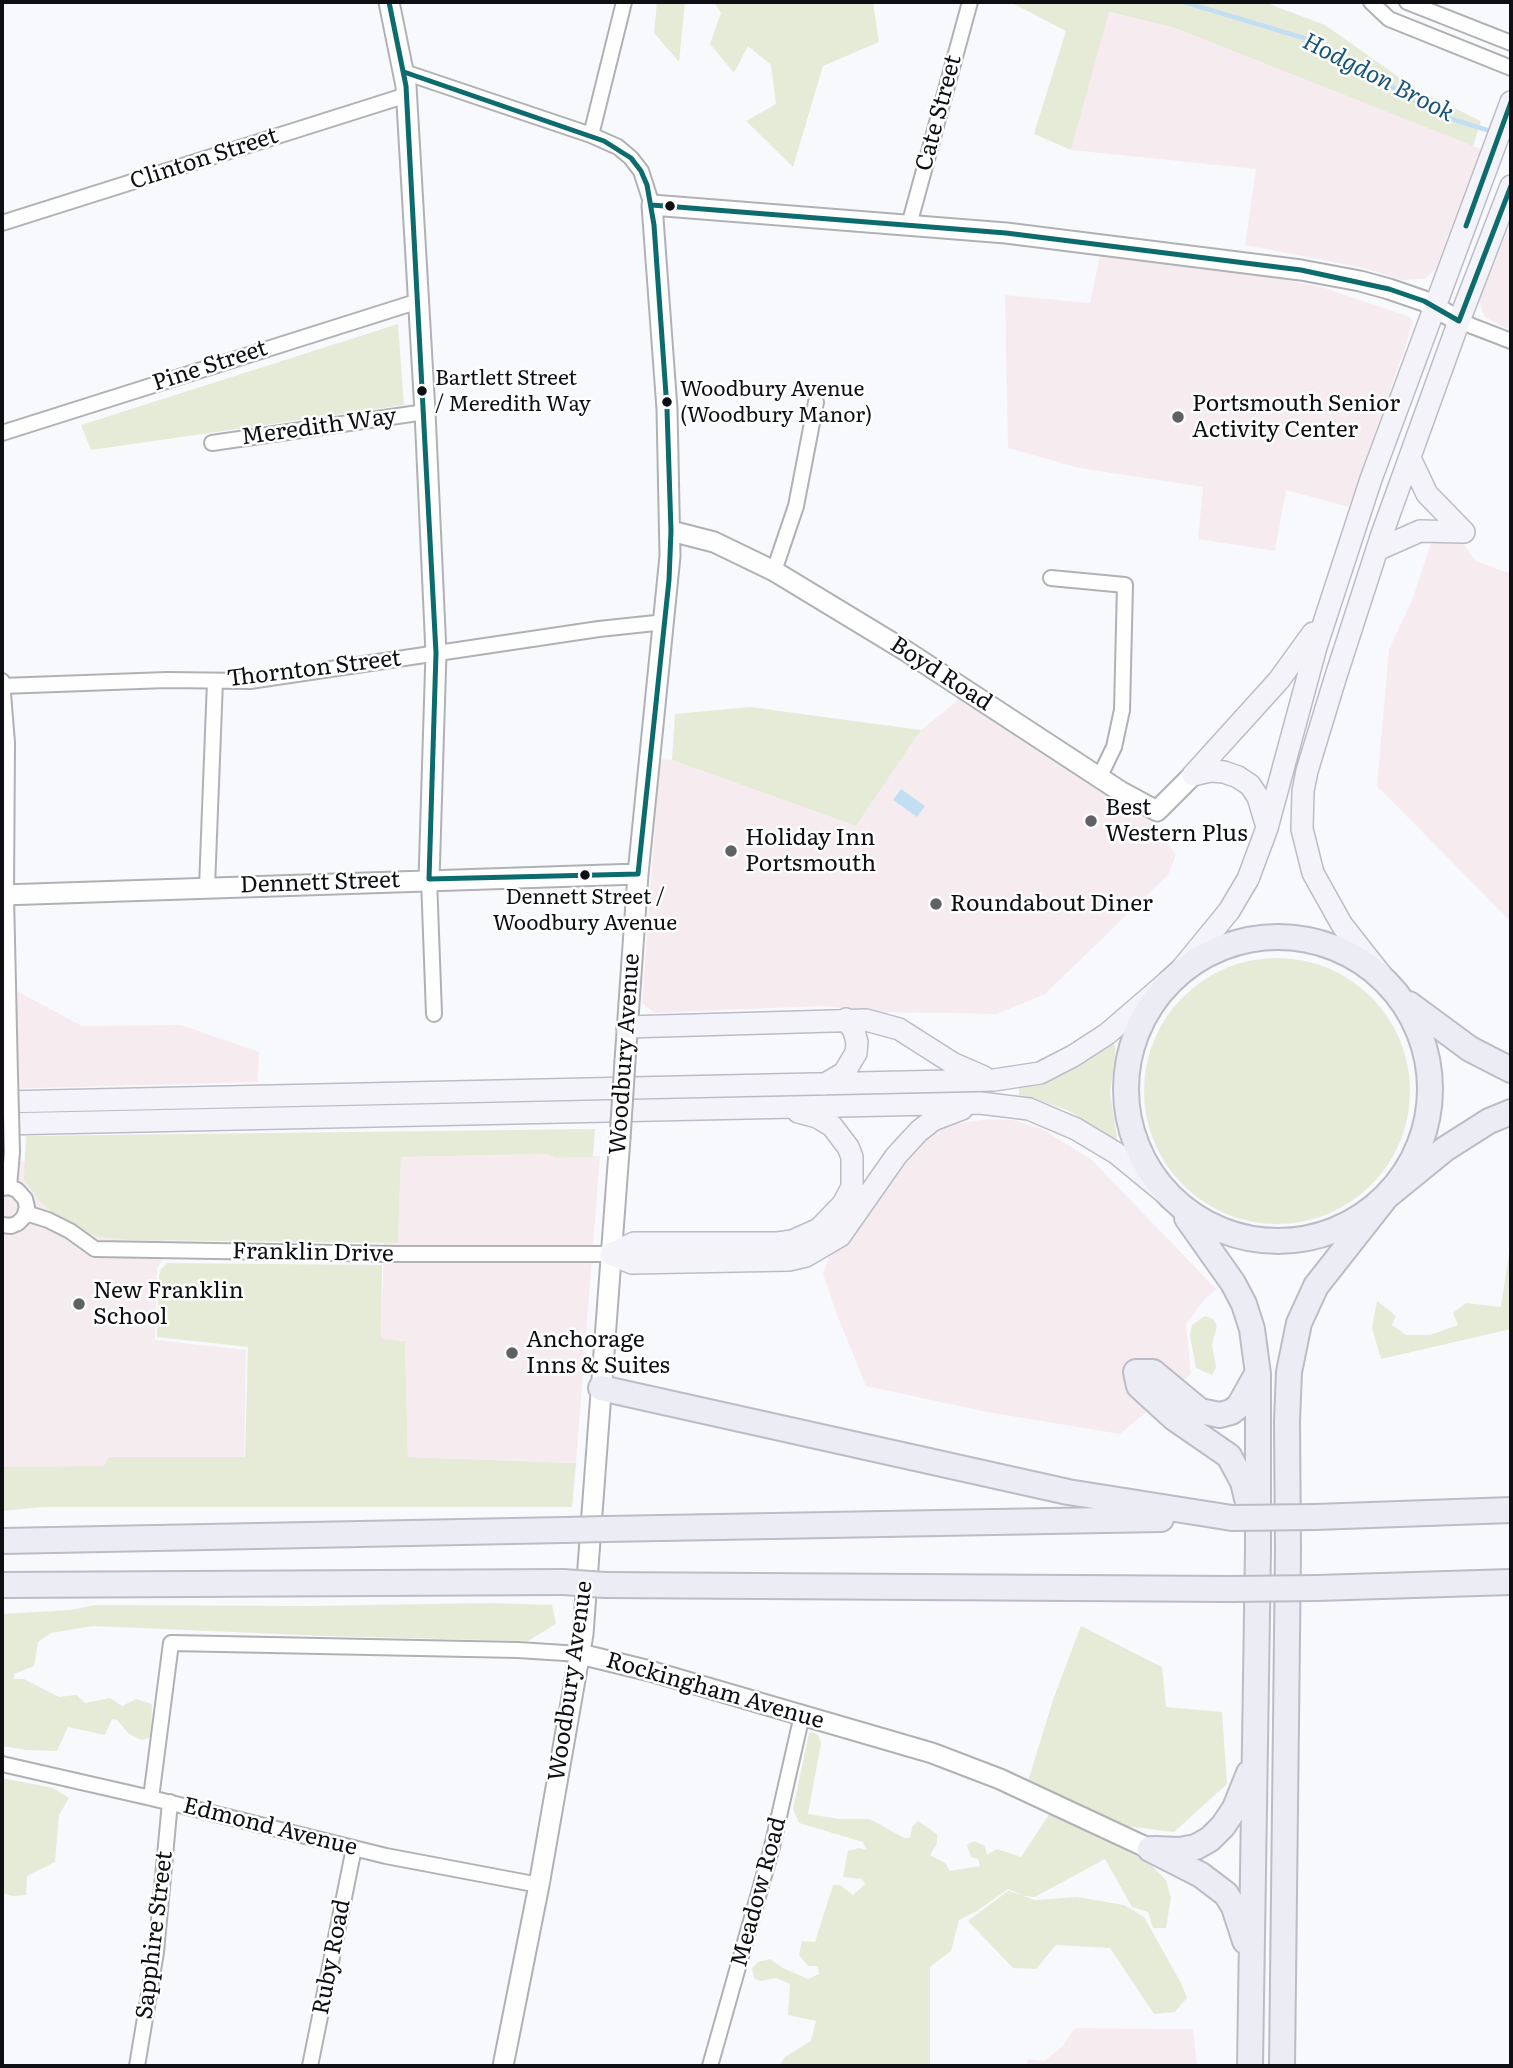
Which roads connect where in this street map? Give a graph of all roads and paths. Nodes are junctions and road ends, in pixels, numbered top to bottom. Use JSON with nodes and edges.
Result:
{"nodes":[{"id":1,"x":389,"y":2,"type":"edge"},
{"id":2,"x":624,"y":2,"type":"edge"},
{"id":3,"x":970,"y":2,"type":"edge"},
{"id":4,"x":1371,"y":2,"type":"edge"},
{"id":5,"x":1407,"y":2,"type":"edge"},
{"id":6,"x":1511,"y":43,"type":"edge"},
{"id":7,"x":1511,"y":68,"type":"edge"},
{"id":8,"x":404,"y":72,"type":"junction"},
{"id":9,"x":407,"y":95,"type":"junction"},
{"id":10,"x":1511,"y":102,"type":"edge"},
{"id":11,"x":591,"y":135,"type":"junction"},
{"id":12,"x":1511,"y":186,"type":"edge"},
{"id":13,"x":652,"y":205,"type":"junction"},
{"id":14,"x":2,"y":223,"type":"edge"},
{"id":15,"x":909,"y":225,"type":"junction"},
{"id":16,"x":419,"y":301,"type":"junction"},
{"id":17,"x":1435,"y":307,"type":"junction"},
{"id":18,"x":1459,"y":321,"type":"junction"},
{"id":19,"x":1511,"y":341,"type":"edge"},
{"id":20,"x":816,"y":402,"type":"dead end"},
{"id":21,"x":425,"y":412,"type":"junction"},
{"id":22,"x":2,"y":433,"type":"edge"},
{"id":23,"x":212,"y":443,"type":"dead end"},
{"id":24,"x":1410,"y":458,"type":"junction"},
{"id":25,"x":671,"y":531,"type":"junction"},
{"id":26,"x":1377,"y":550,"type":"junction"},
{"id":27,"x":774,"y":571,"type":"junction"},
{"id":28,"x":1051,"y":578,"type":"dead end"},
{"id":29,"x":1332,"y":602,"type":"junction"},
{"id":30,"x":665,"y":622,"type":"junction"},
{"id":31,"x":436,"y":653,"type":"junction"},
{"id":32,"x":215,"y":681,"type":"junction"},
{"id":33,"x":2,"y":684,"type":"edge"},
{"id":34,"x":1193,"y":775,"type":"junction"},
{"id":35,"x":1099,"y":778,"type":"junction"},
{"id":36,"x":1267,"y":828,"type":"junction"},
{"id":37,"x":638,"y":874,"type":"junction"},
{"id":38,"x":429,"y":879,"type":"junction"},
{"id":39,"x":207,"y":887,"type":"junction"},
{"id":40,"x":4,"y":895,"type":"edge"},
{"id":41,"x":1179,"y":972,"type":"junction"},
{"id":42,"x":1392,"y":988,"type":"junction"},
{"id":43,"x":434,"y":1014,"type":"dead end"},
{"id":44,"x":846,"y":1019,"type":"junction"},
{"id":45,"x":627,"y":1027,"type":"junction"},
{"id":46,"x":1511,"y":1070,"type":"edge"},
{"id":47,"x":994,"y":1080,"type":"junction"},
{"id":48,"x":824,"y":1085,"type":"junction"},
{"id":49,"x":2,"y":1102,"type":"edge"},
{"id":50,"x":980,"y":1103,"type":"junction"},
{"id":51,"x":769,"y":1107,"type":"junction"},
{"id":52,"x":1511,"y":1112,"type":"edge"},
{"id":53,"x":2,"y":1124,"type":"edge"},
{"id":54,"x":5,"y":1187,"type":"edge"},
{"id":55,"x":1166,"y":1194,"type":"junction"},
{"id":56,"x":1386,"y":1197,"type":"junction"},
{"id":57,"x":26,"y":1213,"type":"junction"},
{"id":58,"x":2,"y":1225,"type":"edge"},
{"id":59,"x":611,"y":1254,"type":"junction"},
{"id":60,"x":1258,"y":1374,"type":"junction"},
{"id":61,"x":601,"y":1388,"type":"junction"},
{"id":62,"x":1511,"y":1510,"type":"edge"},
{"id":63,"x":1232,"y":1518,"type":"junction"},
{"id":64,"x":2,"y":1541,"type":"edge"},
{"id":65,"x":1258,"y":1549,"type":"junction"},
{"id":66,"x":1511,"y":1582,"type":"edge"},
{"id":67,"x":2,"y":1585,"type":"edge"},
{"id":68,"x":580,"y":1654,"type":"junction"},
{"id":69,"x":802,"y":1716,"type":"junction"},
{"id":70,"x":1254,"y":1752,"type":"junction"},
{"id":71,"x":2,"y":1763,"type":"edge"},
{"id":72,"x":151,"y":1798,"type":"junction"},
{"id":73,"x":170,"y":1802,"type":"junction"},
{"id":74,"x":354,"y":1849,"type":"junction"},
{"id":75,"x":1150,"y":1849,"type":"junction"},
{"id":76,"x":539,"y":1885,"type":"junction"},
{"id":77,"x":1252,"y":1966,"type":"junction"},
{"id":78,"x":1250,"y":2056,"type":"edge"},
{"id":79,"x":137,"y":2066,"type":"edge"},
{"id":80,"x":310,"y":2066,"type":"edge"},
{"id":81,"x":503,"y":2066,"type":"edge"},
{"id":82,"x":710,"y":2066,"type":"edge"},
{"id":83,"x":1231,"y":2066,"type":"edge"},
{"id":84,"x":1282,"y":2066,"type":"edge"}],
"edges":[{"from":1,"to":8,"type":"street"},
{"from":2,"to":11,"type":"street"},
{"from":3,"to":15,"type":"street","name":"Cate Street"},
{"from":4,"to":7,"type":"street"},
{"from":5,"to":6,"type":"street"},
{"from":8,"to":9,"type":"street"},
{"from":8,"to":11,"type":"street","name":"Woodbury Avenue"},
{"from":9,"to":14,"type":"street","name":"Clinton Street"},
{"from":9,"to":16,"type":"street"},
{"from":10,"to":17,"type":"main road"},
{"from":11,"to":13,"type":"street","name":"Woodbury Avenue"},
{"from":12,"to":18,"type":"main road"},
{"from":13,"to":15,"type":"street"},
{"from":13,"to":25,"type":"street","name":"Woodbury Avenue"},
{"from":15,"to":17,"type":"street"},
{"from":16,"to":21,"type":"street"},
{"from":16,"to":22,"type":"street","name":"Pine Street"},
{"from":17,"to":18,"type":"street"},
{"from":17,"to":29,"type":"main road"},
{"from":18,"to":19,"type":"street"},
{"from":18,"to":24,"type":"main road"},
{"from":20,"to":27,"type":"street"},
{"from":21,"to":23,"type":"street","name":"Meredith Way"},
{"from":21,"to":31,"type":"street"},
{"from":24,"to":26,"type":"main road"},
{"from":24,"to":26,"type":"main road"},
{"from":25,"to":27,"type":"street","name":"Boyd Road"},
{"from":25,"to":30,"type":"street","name":"Woodbury Avenue"},
{"from":26,"to":42,"type":"main road"},
{"from":27,"to":35,"type":"street","name":"Boyd Road"},
{"from":28,"to":35,"type":"street"},
{"from":29,"to":34,"type":"main road"},
{"from":29,"to":36,"type":"main road"},
{"from":30,"to":31,"type":"street","name":"Thornton Street"},
{"from":30,"to":37,"type":"street","name":"Woodbury Avenue"},
{"from":31,"to":32,"type":"street","name":"Thornton Street"},
{"from":31,"to":38,"type":"street"},
{"from":32,"to":33,"type":"street","name":"Thornton Street"},
{"from":32,"to":39,"type":"street"},
{"from":33,"to":40,"type":"street"},
{"from":34,"to":35,"type":"street","name":"Boyd Road"},
{"from":34,"to":36,"type":"main road"},
{"from":36,"to":41,"type":"main road"},
{"from":37,"to":38,"type":"street","name":"Dennett Street"},
{"from":37,"to":45,"type":"street","name":"Woodbury Avenue"},
{"from":38,"to":39,"type":"street","name":"Dennett Street"},
{"from":38,"to":43,"type":"street"},
{"from":39,"to":40,"type":"street","name":"Dennett Street"},
{"from":40,"to":54,"type":"street","bridge":true},
{"from":41,"to":42,"type":"highway"},
{"from":41,"to":47,"type":"main road"},
{"from":41,"to":55,"type":"highway"},
{"from":42,"to":46,"type":"highway"},
{"from":42,"to":56,"type":"highway"},
{"from":44,"to":45,"type":"main road"},
{"from":44,"to":47,"type":"main road"},
{"from":44,"to":48,"type":"main road"},
{"from":45,"to":59,"type":"street","name":"Woodbury Avenue","bridge":true},
{"from":47,"to":48,"type":"main road"},
{"from":48,"to":49,"type":"main road"},
{"from":50,"to":51,"type":"main road"},
{"from":50,"to":55,"type":"main road"},
{"from":50,"to":59,"type":"main road"},
{"from":51,"to":53,"type":"main road"},
{"from":51,"to":59,"type":"main road"},
{"from":52,"to":56,"type":"highway"},
{"from":54,"to":57,"type":"street"},
{"from":55,"to":56,"type":"highway"},
{"from":55,"to":60,"type":"highway"},
{"from":56,"to":84,"type":"highway"},
{"from":57,"to":58,"type":"street"},
{"from":57,"to":59,"type":"street","name":"Franklin Drive"},
{"from":59,"to":61,"type":"street","name":"Woodbury Avenue"},
{"from":60,"to":65,"type":"highway"},
{"from":60,"to":65,"type":"highway"},
{"from":61,"to":63,"type":"highway"},
{"from":61,"to":68,"type":"street","name":"Woodbury Avenue"},
{"from":62,"to":63,"type":"highway","bridge":true},
{"from":63,"to":64,"type":"highway","bridge":true},
{"from":65,"to":70,"type":"highway"},
{"from":66,"to":67,"type":"highway","bridge":true},
{"from":68,"to":69,"type":"street","name":"Rockingham Avenue"},
{"from":68,"to":72,"type":"street","name":"Rockingham Avenue"},
{"from":68,"to":76,"type":"street","name":"Woodbury Avenue"},
{"from":69,"to":75,"type":"street","name":"Rockingham Avenue"},
{"from":69,"to":82,"type":"street","name":"Meadow Road"},
{"from":70,"to":75,"type":"highway"},
{"from":70,"to":77,"type":"highway"},
{"from":71,"to":72,"type":"street","name":"Edmond Avenue"},
{"from":72,"to":73,"type":"street","name":"Edmond Avenue"},
{"from":73,"to":74,"type":"street","name":"Edmond Avenue"},
{"from":73,"to":79,"type":"street","name":"Sapphire Street"},
{"from":74,"to":76,"type":"street","name":"Edmond Avenue"},
{"from":74,"to":80,"type":"street","name":"Ruby Road"},
{"from":75,"to":77,"type":"highway"},
{"from":76,"to":81,"type":"street","name":"Woodbury Avenue"},
{"from":77,"to":78,"type":"highway"},
{"from":78,"to":83,"type":"highway"}]}
